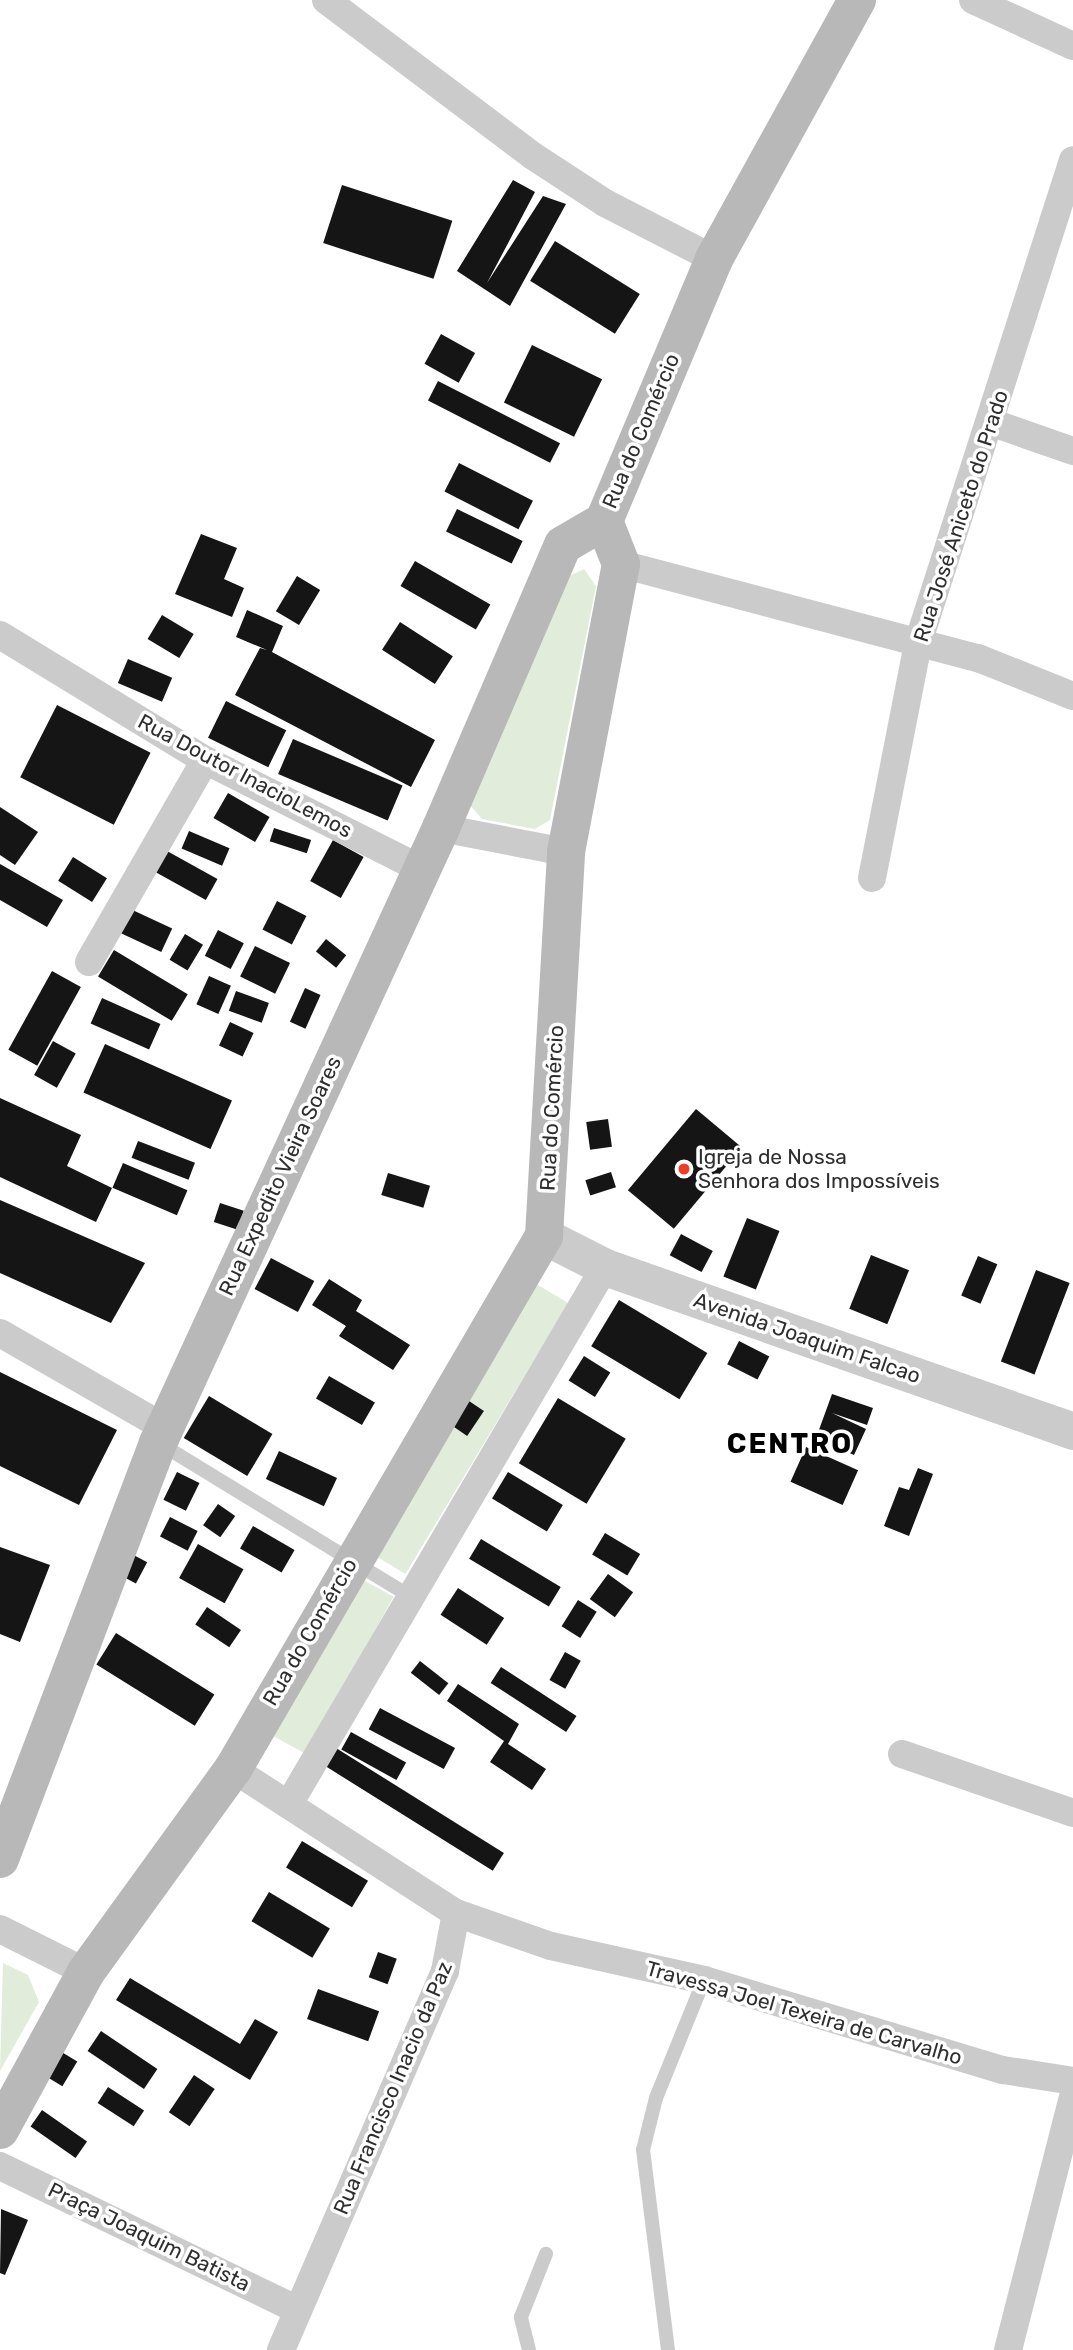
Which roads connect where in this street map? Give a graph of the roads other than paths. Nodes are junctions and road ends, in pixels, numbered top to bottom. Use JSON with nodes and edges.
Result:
{"nodes":[{"id":1,"x":326,"y":0,"type":"edge"},
{"id":2,"x":857,"y":0,"type":"edge"},
{"id":3,"x":973,"y":0,"type":"edge"},
{"id":4,"x":1073,"y":46,"type":"edge"},
{"id":5,"x":1073,"y":160,"type":"edge"},
{"id":6,"x":714,"y":259,"type":"junction"},
{"id":7,"x":993,"y":423,"type":"junction"},
{"id":8,"x":1073,"y":451,"type":"edge"},
{"id":9,"x":604,"y":521,"type":"junction"},
{"id":10,"x":621,"y":564,"type":"junction"},
{"id":11,"x":0,"y":635,"type":"edge"},
{"id":12,"x":918,"y":643,"type":"junction"},
{"id":13,"x":1073,"y":696,"type":"edge"},
{"id":14,"x":205,"y":760,"type":"junction"},
{"id":15,"x":442,"y":828,"type":"junction"},
{"id":16,"x":566,"y":852,"type":"junction"},
{"id":17,"x":421,"y":869,"type":"junction"},
{"id":18,"x":872,"y":878,"type":"dead end"},
{"id":19,"x":89,"y":962,"type":"dead end"},
{"id":20,"x":544,"y":1236,"type":"junction"},
{"id":21,"x":605,"y":1267,"type":"junction"},
{"id":22,"x":0,"y":1333,"type":"edge"},
{"id":23,"x":1073,"y":1431,"type":"edge"},
{"id":24,"x":162,"y":1435,"type":"junction"},
{"id":25,"x":351,"y":1560,"type":"junction"},
{"id":26,"x":410,"y":1596,"type":"junction"},
{"id":27,"x":902,"y":1754,"type":"dead end"},
{"id":28,"x":233,"y":1769,"type":"junction"},
{"id":29,"x":289,"y":1804,"type":"junction"},
{"id":30,"x":1073,"y":1813,"type":"edge"},
{"id":31,"x":0,"y":1859,"type":"edge"},
{"id":32,"x":456,"y":1913,"type":"junction"},
{"id":33,"x":0,"y":1929,"type":"edge"},
{"id":34,"x":86,"y":1972,"type":"junction"},
{"id":35,"x":704,"y":1980,"type":"junction"},
{"id":36,"x":1073,"y":2081,"type":"edge"},
{"id":37,"x":1073,"y":2097,"type":"edge"},
{"id":38,"x":0,"y":2130,"type":"edge"},
{"id":39,"x":0,"y":2166,"type":"edge"},
{"id":40,"x":545,"y":2254,"type":"dead end"},
{"id":41,"x":298,"y":2310,"type":"junction"},
{"id":42,"x":281,"y":2350,"type":"edge"},
{"id":43,"x":529,"y":2350,"type":"edge"},
{"id":44,"x":667,"y":2350,"type":"edge"},
{"id":45,"x":1008,"y":2350,"type":"edge"}],
"edges":[{"from":1,"to":6,"type":"street"},
{"from":2,"to":6,"type":"main road","name":"Rua do Comércio"},
{"from":3,"to":4,"type":"street"},
{"from":5,"to":7,"type":"street","name":"Rua José Aniceto do Prado"},
{"from":6,"to":9,"type":"main road","name":"Rua do Comércio"},
{"from":7,"to":8,"type":"street"},
{"from":7,"to":12,"type":"street","name":"Rua José Aniceto do Prado"},
{"from":9,"to":10,"type":"main road","name":"Rua do Comércio"},
{"from":9,"to":15,"type":"main road","name":"Rua Expedito Vieira Soares"},
{"from":10,"to":12,"type":"street"},
{"from":10,"to":16,"type":"main road","name":"Rua do Comércio"},
{"from":11,"to":14,"type":"street","name":"Rua Doutor InacioLemos"},
{"from":12,"to":13,"type":"street"},
{"from":12,"to":18,"type":"street","name":"Rua José Aniceto do Prado"},
{"from":14,"to":17,"type":"street","name":"Rua Doutor InacioLemos"},
{"from":14,"to":19,"type":"street"},
{"from":15,"to":16,"type":"street"},
{"from":15,"to":17,"type":"main road","name":"Rua Expedito Vieira Soares"},
{"from":16,"to":20,"type":"main road","name":"Rua do Comércio"},
{"from":17,"to":24,"type":"main road","name":"Rua Expedito Vieira Soares"},
{"from":20,"to":21,"type":"street","name":"Avenida Joaquim Falcao"},
{"from":20,"to":25,"type":"main road","name":"Rua do Comércio"},
{"from":21,"to":23,"type":"street","name":"Avenida Joaquim Falcao"},
{"from":21,"to":26,"type":"street"},
{"from":22,"to":24,"type":"street"},
{"from":24,"to":25,"type":"lane"},
{"from":24,"to":31,"type":"main road","name":"Rua Expedito Vieira Soares"},
{"from":25,"to":26,"type":"lane"},
{"from":25,"to":28,"type":"main road","name":"Rua do Comércio"},
{"from":26,"to":29,"type":"street"},
{"from":27,"to":30,"type":"street"},
{"from":28,"to":29,"type":"street"},
{"from":28,"to":34,"type":"main road","name":"Rua do Comércio"},
{"from":29,"to":32,"type":"street"},
{"from":32,"to":35,"type":"street","name":"Travessa Joel Texeira de Carvalho"},
{"from":32,"to":41,"type":"street","name":"Rua Francisco Inacio da Paz"},
{"from":33,"to":34,"type":"street"},
{"from":34,"to":38,"type":"main road","name":"Rua do Comércio"},
{"from":35,"to":36,"type":"street","name":"Travessa Joel Texeira de Carvalho"},
{"from":35,"to":44,"type":"lane"},
{"from":37,"to":45,"type":"street"},
{"from":39,"to":41,"type":"street","name":"Praça Joaquim Batista"},
{"from":40,"to":43,"type":"lane"},
{"from":41,"to":42,"type":"street","name":"Rua Francisco Inacio da Paz"}]}
